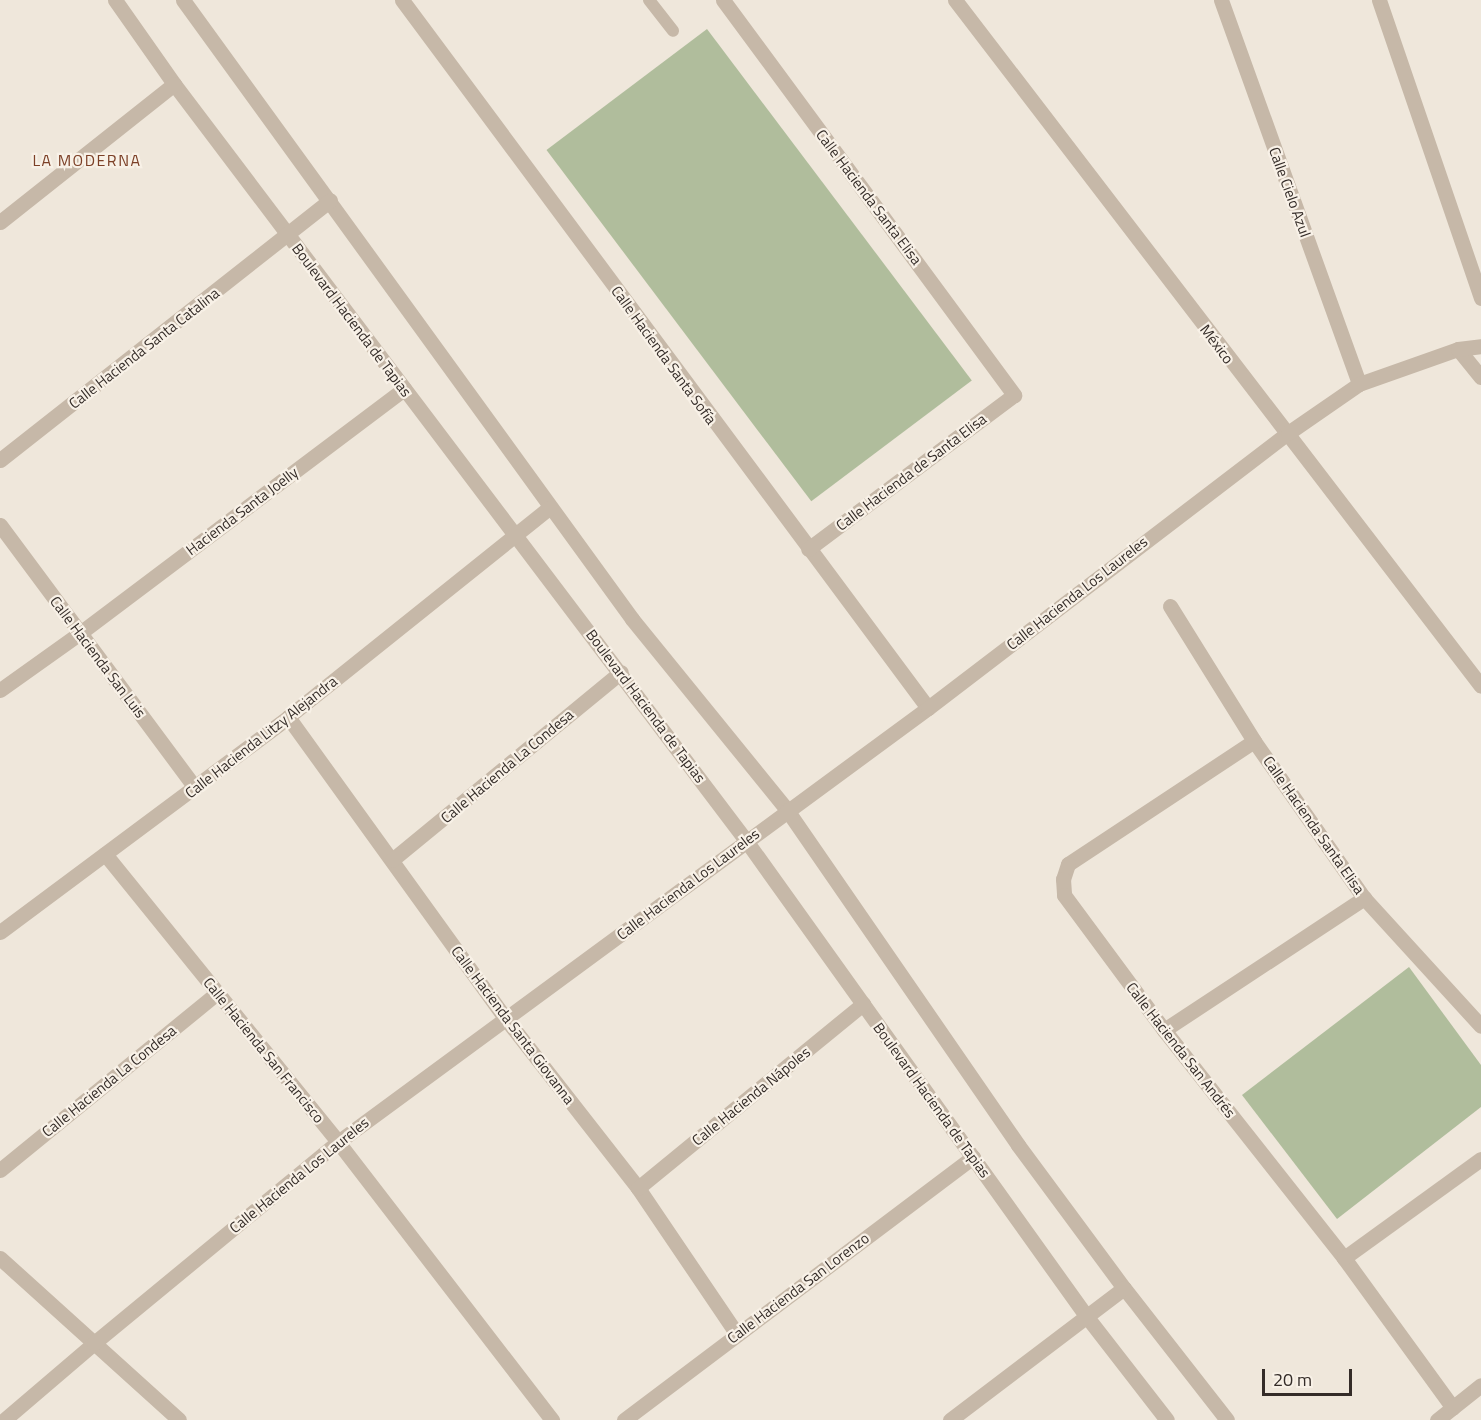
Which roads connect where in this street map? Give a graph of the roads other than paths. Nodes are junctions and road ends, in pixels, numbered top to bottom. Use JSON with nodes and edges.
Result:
{"nodes":[{"id":1,"x":115,"y":0,"type":"edge"},
{"id":2,"x":183,"y":0,"type":"edge"},
{"id":3,"x":402,"y":0,"type":"edge"},
{"id":4,"x":649,"y":0,"type":"edge"},
{"id":5,"x":723,"y":0,"type":"edge"},
{"id":6,"x":955,"y":0,"type":"edge"},
{"id":7,"x":1221,"y":0,"type":"edge"},
{"id":8,"x":1379,"y":0,"type":"edge"},
{"id":9,"x":673,"y":32,"type":"dead end"},
{"id":10,"x":174,"y":84,"type":"junction"},
{"id":11,"x":330,"y":200,"type":"junction"},
{"id":12,"x":0,"y":222,"type":"edge"},
{"id":13,"x":288,"y":236,"type":"junction"},
{"id":14,"x":1481,"y":298,"type":"edge"},
{"id":15,"x":1481,"y":346,"type":"edge"},
{"id":16,"x":1458,"y":349,"type":"junction"},
{"id":17,"x":1481,"y":377,"type":"edge"},
{"id":18,"x":1359,"y":384,"type":"junction"},
{"id":19,"x":404,"y":389,"type":"junction"},
{"id":20,"x":1014,"y":395,"type":"joint"},
{"id":21,"x":1288,"y":433,"type":"junction"},
{"id":22,"x":0,"y":460,"type":"edge"},
{"id":23,"x":549,"y":508,"type":"junction"},
{"id":24,"x":0,"y":525,"type":"edge"},
{"id":25,"x":516,"y":535,"type":"junction"},
{"id":26,"x":808,"y":549,"type":"junction"},
{"id":27,"x":1170,"y":606,"type":"dead end"},
{"id":28,"x":80,"y":633,"type":"junction"},
{"id":29,"x":621,"y":672,"type":"junction"},
{"id":30,"x":1481,"y":686,"type":"edge"},
{"id":31,"x":0,"y":690,"type":"edge"},
{"id":32,"x":928,"y":708,"type":"junction"},
{"id":33,"x":288,"y":717,"type":"junction"},
{"id":34,"x":1254,"y":741,"type":"junction"},
{"id":35,"x":195,"y":788,"type":"junction"},
{"id":36,"x":787,"y":810,"type":"junction"},
{"id":37,"x":747,"y":842,"type":"junction"},
{"id":38,"x":105,"y":854,"type":"junction"},
{"id":39,"x":392,"y":860,"type":"junction"},
{"id":40,"x":1364,"y":898,"type":"junction"},
{"id":41,"x":0,"y":932,"type":"edge"},
{"id":42,"x":217,"y":993,"type":"junction"},
{"id":43,"x":863,"y":1004,"type":"junction"},
{"id":44,"x":506,"y":1019,"type":"junction"},
{"id":45,"x":1481,"y":1026,"type":"edge"},
{"id":46,"x":1164,"y":1030,"type":"junction"},
{"id":47,"x":338,"y":1142,"type":"junction"},
{"id":48,"x":973,"y":1157,"type":"junction"},
{"id":49,"x":1481,"y":1160,"type":"edge"},
{"id":50,"x":0,"y":1170,"type":"edge"},
{"id":51,"x":638,"y":1188,"type":"junction"},
{"id":52,"x":0,"y":1258,"type":"edge"},
{"id":53,"x":1344,"y":1258,"type":"junction"},
{"id":54,"x":1125,"y":1288,"type":"junction"},
{"id":55,"x":1087,"y":1317,"type":"junction"},
{"id":56,"x":737,"y":1334,"type":"junction"},
{"id":57,"x":94,"y":1342,"type":"junction"},
{"id":58,"x":1481,"y":1385,"type":"edge"},
{"id":59,"x":1453,"y":1408,"type":"junction"},
{"id":60,"x":4,"y":1420,"type":"edge"},
{"id":61,"x":179,"y":1420,"type":"edge"},
{"id":62,"x":552,"y":1420,"type":"edge"},
{"id":63,"x":624,"y":1420,"type":"edge"},
{"id":64,"x":950,"y":1420,"type":"edge"},
{"id":65,"x":1167,"y":1420,"type":"edge"},
{"id":66,"x":1227,"y":1420,"type":"edge"},
{"id":67,"x":1437,"y":1420,"type":"edge"}],
"edges":[{"from":1,"to":10,"type":"street","name":"Boulevard Hacienda de Tapias"},
{"from":2,"to":11,"type":"street"},
{"from":3,"to":26,"type":"street","name":"Calle Hacienda Santa Sofía"},
{"from":4,"to":9,"type":"lane"},
{"from":5,"to":20,"type":"street","name":"Calle Hacienda Santa Elisa"},
{"from":6,"to":21,"type":"street","name":"México"},
{"from":7,"to":18,"type":"street","name":"Calle Cielo Azul"},
{"from":8,"to":14,"type":"street"},
{"from":10,"to":12,"type":"street"},
{"from":10,"to":13,"type":"street","name":"Boulevard Hacienda de Tapias"},
{"from":11,"to":13,"type":"street","name":"Calle Hacienda Santa Catalina"},
{"from":11,"to":23,"type":"street"},
{"from":13,"to":19,"type":"street","name":"Boulevard Hacienda de Tapias"},
{"from":13,"to":22,"type":"street","name":"Calle Hacienda Santa Catalina"},
{"from":15,"to":16,"type":"street","name":"Calle Hacienda Los Laureles"},
{"from":16,"to":17,"type":"street"},
{"from":16,"to":18,"type":"street","name":"Calle Hacienda Los Laureles"},
{"from":18,"to":21,"type":"street","name":"Calle Hacienda Los Laureles"},
{"from":19,"to":25,"type":"street","name":"Boulevard Hacienda de Tapias"},
{"from":19,"to":28,"type":"street","name":"Hacienda Santa Joelly"},
{"from":20,"to":26,"type":"street","name":"Calle Hacienda de Santa Elisa"},
{"from":21,"to":30,"type":"street","name":"México"},
{"from":21,"to":32,"type":"street","name":"Calle Hacienda Los Laureles"},
{"from":23,"to":25,"type":"street","name":"Calle Hacienda Litzy Alejandra"},
{"from":23,"to":36,"type":"street"},
{"from":24,"to":28,"type":"street","name":"Calle Hacienda San Luis"},
{"from":25,"to":29,"type":"street","name":"Boulevard Hacienda de Tapias"},
{"from":25,"to":33,"type":"street","name":"Calle Hacienda Litzy Alejandra"},
{"from":26,"to":32,"type":"street","name":"Calle Hacienda Santa Sofía"},
{"from":27,"to":34,"type":"street","name":"Calle Hacienda Santa Elisa"},
{"from":28,"to":31,"type":"street","name":"Hacienda Santa Joelly"},
{"from":28,"to":35,"type":"street","name":"Calle Hacienda San Luis"},
{"from":29,"to":37,"type":"street","name":"Boulevard Hacienda de Tapias"},
{"from":29,"to":39,"type":"street","name":"Calle Hacienda La Condesa"},
{"from":32,"to":36,"type":"street","name":"Calle Hacienda Los Laureles"},
{"from":33,"to":35,"type":"street","name":"Calle Hacienda Litzy Alejandra"},
{"from":33,"to":39,"type":"street","name":"Calle Hacienda Santa Giovanna"},
{"from":34,"to":40,"type":"street","name":"Calle Hacienda Santa Elisa"},
{"from":34,"to":46,"type":"street","name":"Calle Hacienda San Andrés"},
{"from":35,"to":38,"type":"street","name":"Calle Hacienda Litzy Alejandra"},
{"from":36,"to":37,"type":"street","name":"Calle Hacienda Los Laureles"},
{"from":36,"to":54,"type":"street"},
{"from":37,"to":43,"type":"street","name":"Boulevard Hacienda de Tapias"},
{"from":37,"to":44,"type":"street","name":"Calle Hacienda Los Laureles"},
{"from":38,"to":41,"type":"street","name":"Calle Hacienda Litzy Alejandra"},
{"from":38,"to":42,"type":"street","name":"Calle Hacienda San Francisco"},
{"from":39,"to":44,"type":"street","name":"Calle Hacienda Santa Giovanna"},
{"from":40,"to":45,"type":"street","name":"Calle Hacienda Santa Elisa"},
{"from":40,"to":46,"type":"street"},
{"from":42,"to":47,"type":"street","name":"Calle Hacienda San Francisco"},
{"from":42,"to":50,"type":"street","name":"Calle Hacienda La Condesa"},
{"from":43,"to":48,"type":"street","name":"Boulevard Hacienda de Tapias"},
{"from":43,"to":51,"type":"street","name":"Calle Hacienda Nápoles"},
{"from":44,"to":47,"type":"street","name":"Calle Hacienda Los Laureles"},
{"from":44,"to":51,"type":"street","name":"Calle Hacienda Santa Giovanna"},
{"from":46,"to":53,"type":"street","name":"Calle Hacienda San Andrés"},
{"from":47,"to":57,"type":"street","name":"Calle Hacienda Los Laureles"},
{"from":47,"to":62,"type":"street","name":"Calle Hacienda San Francisco"},
{"from":48,"to":55,"type":"street","name":"Boulevard Hacienda de Tapias"},
{"from":48,"to":56,"type":"street","name":"Calle Hacienda San Lorenzo"},
{"from":49,"to":53,"type":"street"},
{"from":51,"to":56,"type":"street","name":"Calle Hacienda Santa Giovanna"},
{"from":52,"to":57,"type":"street"},
{"from":53,"to":59,"type":"street","name":"Calle Hacienda San Andrés"},
{"from":54,"to":55,"type":"street"},
{"from":54,"to":66,"type":"street"},
{"from":55,"to":64,"type":"street"},
{"from":55,"to":65,"type":"street","name":"Boulevard Hacienda de Tapias"},
{"from":56,"to":63,"type":"street","name":"Calle Hacienda San Lorenzo"},
{"from":57,"to":60,"type":"street","name":"Calle Hacienda Los Laureles"},
{"from":57,"to":61,"type":"street"},
{"from":58,"to":59,"type":"street"},
{"from":59,"to":67,"type":"street"}]}
